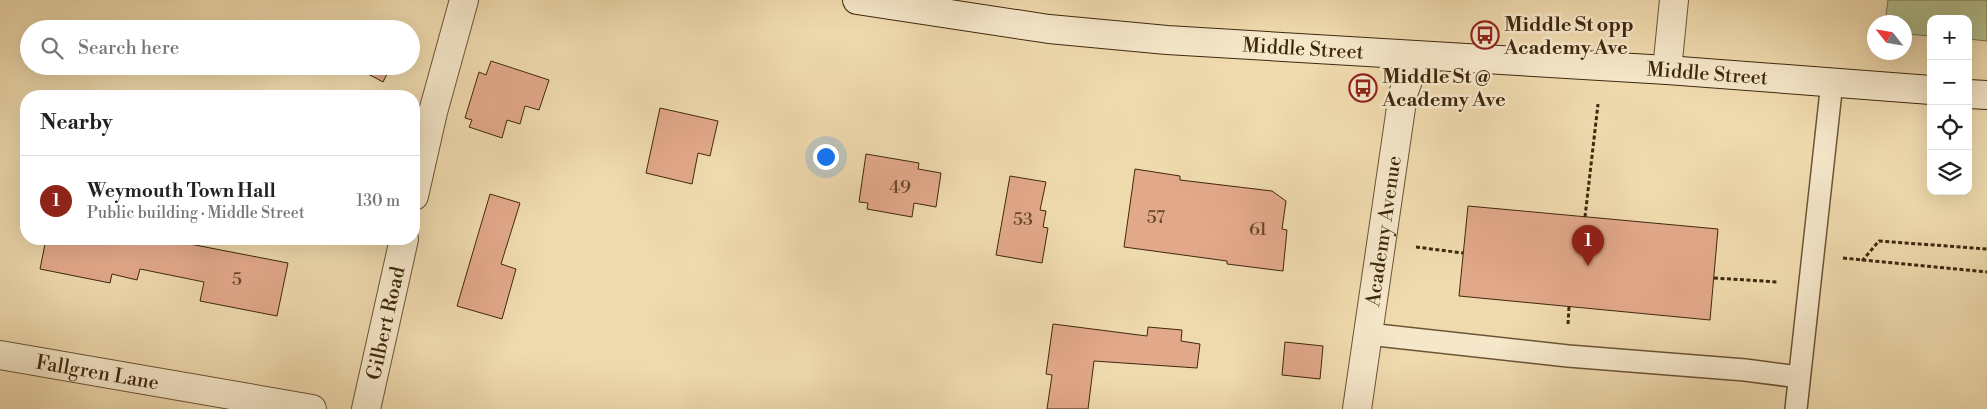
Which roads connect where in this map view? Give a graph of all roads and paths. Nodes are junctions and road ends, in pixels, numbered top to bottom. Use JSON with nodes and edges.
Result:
{"nodes":[{"id":1,"x":464,"y":0,"type":"edge"},
{"id":2,"x":857,"y":0,"type":"edge"},
{"id":3,"x":1674,"y":0,"type":"edge"},
{"id":4,"x":1417,"y":56,"type":"junction"},
{"id":5,"x":1667,"y":70,"type":"junction"},
{"id":6,"x":1832,"y":82,"type":"junction"},
{"id":7,"x":1927,"y":90,"type":"edge"},
{"id":8,"x":1972,"y":94,"type":"edge"},
{"id":9,"x":1987,"y":95,"type":"edge"},
{"id":10,"x":1598,"y":104,"type":"dead end"},
{"id":11,"x":420,"y":169,"type":"edge"},
{"id":12,"x":1585,"y":217,"type":"dead end"},
{"id":13,"x":403,"y":245,"type":"edge"},
{"id":14,"x":1408,"y":246,"type":"dead end"},
{"id":15,"x":1987,"y":249,"type":"edge"},
{"id":16,"x":1463,"y":253,"type":"dead end"},
{"id":17,"x":1840,"y":257,"type":"dead end"},
{"id":18,"x":1862,"y":261,"type":"junction"},
{"id":19,"x":1987,"y":272,"type":"edge"},
{"id":20,"x":1714,"y":278,"type":"dead end"},
{"id":21,"x":1779,"y":282,"type":"dead end"},
{"id":22,"x":1569,"y":307,"type":"dead end"},
{"id":23,"x":1568,"y":332,"type":"dead end"},
{"id":24,"x":1368,"y":334,"type":"junction"},
{"id":25,"x":0,"y":355,"type":"edge"},
{"id":26,"x":1799,"y":377,"type":"junction"},
{"id":27,"x":312,"y":409,"type":"edge"},
{"id":28,"x":366,"y":409,"type":"edge"},
{"id":29,"x":1357,"y":409,"type":"edge"},
{"id":30,"x":1796,"y":409,"type":"edge"}],
"edges":[{"from":1,"to":11,"type":"street"},
{"from":2,"to":4,"type":"street","name":"Middle Street"},
{"from":3,"to":5,"type":"street"},
{"from":4,"to":5,"type":"street","name":"Middle Street"},
{"from":4,"to":24,"type":"street","name":"Academy Avenue"},
{"from":5,"to":6,"type":"street","name":"Middle Street"},
{"from":6,"to":7,"type":"street","name":"Middle Street"},
{"from":6,"to":26,"type":"lane"},
{"from":8,"to":9,"type":"street"},
{"from":10,"to":12,"type":"path"},
{"from":13,"to":28,"type":"street","name":"Gilbert Road"},
{"from":14,"to":16,"type":"path"},
{"from":15,"to":18,"type":"path"},
{"from":17,"to":18,"type":"path"},
{"from":18,"to":19,"type":"path"},
{"from":20,"to":21,"type":"path"},
{"from":22,"to":23,"type":"path"},
{"from":24,"to":26,"type":"lane"},
{"from":24,"to":29,"type":"street","name":"Academy Avenue"},
{"from":25,"to":27,"type":"street","name":"Fallgren Lane"},
{"from":26,"to":30,"type":"lane"}]}
